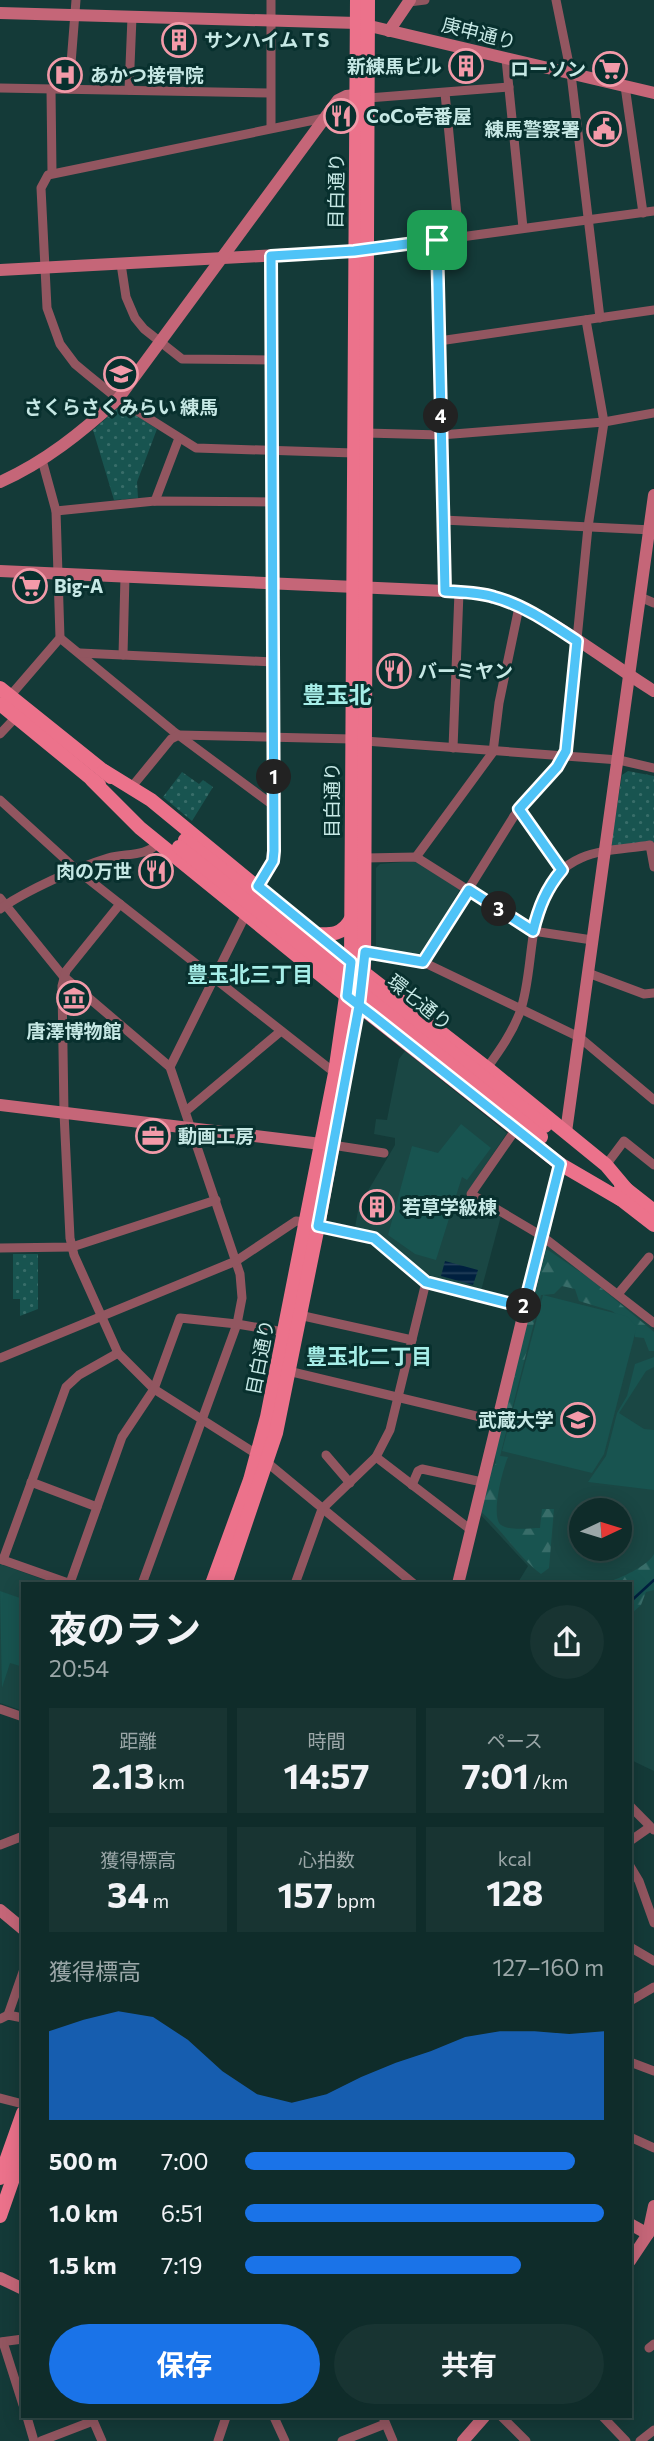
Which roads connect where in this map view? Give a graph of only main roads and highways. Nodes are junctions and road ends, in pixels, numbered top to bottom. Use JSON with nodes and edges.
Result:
{"nodes":[{"id":1,"x":357,"y":0,"type":"edge"},
{"id":2,"x":368,"y":0,"type":"edge"},
{"id":3,"x":362,"y":25,"type":"junction"},
{"id":4,"x":361,"y":251,"type":"junction"},
{"id":5,"x":359,"y":587,"type":"junction"},
{"id":6,"x":3,"y":696,"type":"edge"},
{"id":7,"x":358,"y":740,"type":"junction"},
{"id":8,"x":98,"y":775,"type":"junction"},
{"id":9,"x":130,"y":790,"type":"junction"},
{"id":10,"x":182,"y":844,"type":"junction"},
{"id":11,"x":351,"y":918,"type":"junction"},
{"id":12,"x":314,"y":933,"type":"junction"},
{"id":13,"x":351,"y":962,"type":"junction"},
{"id":14,"x":364,"y":972,"type":"junction"},
{"id":15,"x":347,"y":996,"type":"junction"},
{"id":16,"x":401,"y":1001,"type":"junction"},
{"id":17,"x":359,"y":1006,"type":"junction"},
{"id":18,"x":388,"y":1027,"type":"junction"},
{"id":19,"x":353,"y":1041,"type":"junction"},
{"id":20,"x":327,"y":1145,"type":"junction"},
{"id":21,"x":623,"y":1194,"type":"junction"},
{"id":22,"x":654,"y":1211,"type":"edge"},
{"id":23,"x":312,"y":1224,"type":"junction"},
{"id":24,"x":654,"y":1225,"type":"edge"},
{"id":25,"x":262,"y":1459,"type":"junction"},
{"id":26,"x":213,"y":1582,"type":"edge"},
{"id":27,"x":226,"y":1582,"type":"edge"},
{"id":28,"x":21,"y":2119,"type":"edge"},
{"id":29,"x":19,"y":2170,"type":"edge"},
{"id":30,"x":0,"y":2178,"type":"edge"},
{"id":31,"x":0,"y":2216,"type":"edge"}],
"edges":[{"from":1,"to":3,"type":"main road","name":"目白通り"},
{"from":2,"to":3,"type":"main road","name":"目白通り"},
{"from":3,"to":4,"type":"main road","name":"目白通り"},
{"from":4,"to":5,"type":"main road","name":"目白通り"},
{"from":4,"to":5,"type":"main road","name":"目白通り"},
{"from":5,"to":7,"type":"main road","name":"目白通り"},
{"from":6,"to":8,"type":"main road","name":"環七通り"},
{"from":6,"to":8,"type":"main road","name":"環七通り"},
{"from":7,"to":11,"type":"main road","name":"目白通り"},
{"from":7,"to":14,"type":"main road","name":"目白通り"},
{"from":8,"to":9,"type":"main road","name":"環七通り"},
{"from":8,"to":10,"type":"main road","name":"環七通り"},
{"from":8,"to":15,"type":"main road"},
{"from":9,"to":10,"type":"main road","name":"環七通り"},
{"from":9,"to":12,"type":"main road"},
{"from":10,"to":21,"type":"main road","name":"環七通り","bridge":true},
{"from":11,"to":12,"type":"main road"},
{"from":11,"to":13,"type":"main road","name":"目白通り"},
{"from":12,"to":13,"type":"main road"},
{"from":13,"to":14,"type":"main road"},
{"from":13,"to":15,"type":"main road","name":"目白通り"},
{"from":14,"to":16,"type":"main road"},
{"from":14,"to":17,"type":"main road","name":"目白通り"},
{"from":15,"to":17,"type":"main road"},
{"from":15,"to":20,"type":"main road","name":"目白通り"},
{"from":16,"to":18,"type":"main road"},
{"from":16,"to":21,"type":"main road"},
{"from":17,"to":18,"type":"main road"},
{"from":17,"to":19,"type":"main road","name":"目白通り"},
{"from":18,"to":19,"type":"main road"},
{"from":18,"to":21,"type":"main road"},
{"from":19,"to":20,"type":"main road","name":"目白通り"},
{"from":20,"to":23,"type":"main road","name":"目白通り"},
{"from":21,"to":22,"type":"main road","name":"環七通り"},
{"from":21,"to":24,"type":"main road","name":"環七通り"},
{"from":23,"to":25,"type":"main road","name":"目白通り"},
{"from":23,"to":25,"type":"main road","name":"目白通り"},
{"from":25,"to":26,"type":"main road","name":"目白通り"},
{"from":25,"to":27,"type":"main road","name":"目白通り"},
{"from":28,"to":30,"type":"main road"},
{"from":29,"to":31,"type":"main road"}]}
